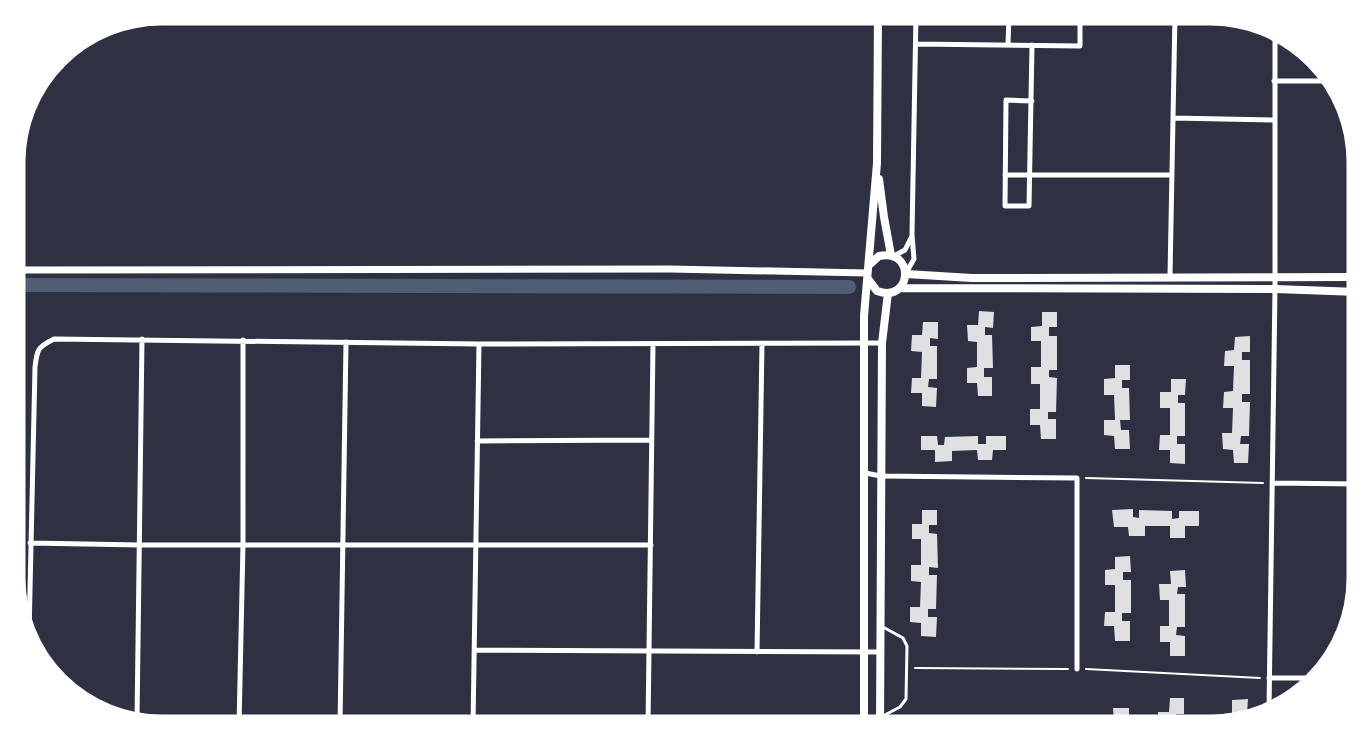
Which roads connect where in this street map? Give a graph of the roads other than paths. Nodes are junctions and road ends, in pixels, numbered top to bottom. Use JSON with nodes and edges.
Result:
{"nodes":[{"id":1,"x":878,"y":24,"type":"edge"},
{"id":2,"x":916,"y":24,"type":"edge"},
{"id":3,"x":1009,"y":24,"type":"edge"},
{"id":4,"x":1080,"y":24,"type":"edge"},
{"id":5,"x":1175,"y":24,"type":"edge"},
{"id":6,"x":1275,"y":40,"type":"edge"},
{"id":7,"x":916,"y":44,"type":"junction"},
{"id":8,"x":1008,"y":45,"type":"junction"},
{"id":9,"x":1032,"y":45,"type":"junction"},
{"id":10,"x":1274,"y":81,"type":"junction"},
{"id":11,"x":1321,"y":81,"type":"edge"},
{"id":12,"x":1032,"y":101,"type":"junction"},
{"id":13,"x":1173,"y":118,"type":"junction"},
{"id":14,"x":1275,"y":120,"type":"junction"},
{"id":15,"x":877,"y":163,"type":"junction"},
{"id":16,"x":1030,"y":175,"type":"junction"},
{"id":17,"x":1172,"y":175,"type":"junction"},
{"id":18,"x":1005,"y":176,"type":"junction"},
{"id":19,"x":912,"y":235,"type":"junction"},
{"id":20,"x":893,"y":256,"type":"junction"},
{"id":21,"x":24,"y":270,"type":"edge"},
{"id":22,"x":867,"y":273,"type":"junction"},
{"id":23,"x":906,"y":274,"type":"junction"},
{"id":24,"x":1170,"y":276,"type":"junction"},
{"id":25,"x":1274,"y":277,"type":"junction"},
{"id":26,"x":1348,"y":277,"type":"edge"},
{"id":27,"x":900,"y":288,"type":"junction"},
{"id":28,"x":1275,"y":289,"type":"junction"},
{"id":29,"x":1348,"y":292,"type":"edge"},
{"id":30,"x":888,"y":293,"type":"junction"},
{"id":31,"x":142,"y":339,"type":"junction"},
{"id":32,"x":243,"y":340,"type":"junction"},
{"id":33,"x":346,"y":342,"type":"junction"},
{"id":34,"x":882,"y":343,"type":"junction"},
{"id":35,"x":479,"y":344,"type":"junction"},
{"id":36,"x":653,"y":344,"type":"junction"},
{"id":37,"x":762,"y":344,"type":"junction"},
{"id":38,"x":864,"y":344,"type":"junction"},
{"id":39,"x":651,"y":440,"type":"junction"},
{"id":40,"x":477,"y":441,"type":"junction"},
{"id":41,"x":865,"y":472,"type":"junction"},
{"id":42,"x":881,"y":476,"type":"junction"},
{"id":43,"x":1272,"y":483,"type":"junction"},
{"id":44,"x":1348,"y":484,"type":"edge"},
{"id":45,"x":30,"y":543,"type":"junction"},
{"id":46,"x":243,"y":544,"type":"junction"},
{"id":47,"x":140,"y":545,"type":"junction"},
{"id":48,"x":345,"y":545,"type":"junction"},
{"id":49,"x":475,"y":545,"type":"junction"},
{"id":50,"x":651,"y":545,"type":"junction"},
{"id":51,"x":29,"y":614,"type":"edge"},
{"id":52,"x":880,"y":626,"type":"junction"},
{"id":53,"x":474,"y":650,"type":"junction"},
{"id":54,"x":650,"y":651,"type":"junction"},
{"id":55,"x":758,"y":652,"type":"junction"},
{"id":56,"x":880,"y":652,"type":"junction"},
{"id":57,"x":865,"y":653,"type":"junction"},
{"id":58,"x":1077,"y":669,"type":"road end"},
{"id":59,"x":1269,"y":678,"type":"junction"},
{"id":60,"x":1305,"y":678,"type":"edge"},
{"id":61,"x":1269,"y":703,"type":"edge"},
{"id":62,"x":137,"y":713,"type":"edge"},
{"id":63,"x":239,"y":716,"type":"edge"},
{"id":64,"x":340,"y":716,"type":"edge"},
{"id":65,"x":473,"y":716,"type":"edge"},
{"id":66,"x":648,"y":716,"type":"edge"},
{"id":67,"x":864,"y":716,"type":"edge"},
{"id":68,"x":880,"y":716,"type":"edge"},
{"id":69,"x":888,"y":716,"type":"edge"}],
"edges":[{"from":1,"to":15,"type":"main road"},
{"from":2,"to":7,"type":"street"},
{"from":3,"to":8,"type":"street"},
{"from":4,"to":9,"type":"street"},
{"from":5,"to":13,"type":"street"},
{"from":6,"to":10,"type":"street"},
{"from":7,"to":8,"type":"street"},
{"from":7,"to":19,"type":"street"},
{"from":8,"to":9,"type":"street"},
{"from":9,"to":12,"type":"street"},
{"from":10,"to":11,"type":"street"},
{"from":10,"to":14,"type":"street"},
{"from":12,"to":16,"type":"street"},
{"from":12,"to":18,"type":"street"},
{"from":13,"to":14,"type":"street"},
{"from":13,"to":17,"type":"street"},
{"from":14,"to":25,"type":"street"},
{"from":15,"to":20,"type":"main road"},
{"from":15,"to":22,"type":"main road"},
{"from":16,"to":17,"type":"street"},
{"from":16,"to":18,"type":"street"},
{"from":16,"to":18,"type":"street"},
{"from":17,"to":24,"type":"street"},
{"from":19,"to":20,"type":"street"},
{"from":19,"to":23,"type":"street"},
{"from":20,"to":22,"type":"main road"},
{"from":20,"to":23,"type":"main road"},
{"from":21,"to":22,"type":"street"},
{"from":22,"to":30,"type":"main road"},
{"from":22,"to":38,"type":"main road"},
{"from":23,"to":24,"type":"main road"},
{"from":23,"to":27,"type":"main road"},
{"from":24,"to":25,"type":"main road"},
{"from":25,"to":26,"type":"main road"},
{"from":25,"to":28,"type":"street"},
{"from":27,"to":28,"type":"main road"},
{"from":27,"to":30,"type":"main road"},
{"from":28,"to":29,"type":"main road"},
{"from":28,"to":43,"type":"street"},
{"from":30,"to":34,"type":"main road"},
{"from":31,"to":32,"type":"street"},
{"from":31,"to":45,"type":"street"},
{"from":31,"to":47,"type":"street"},
{"from":32,"to":33,"type":"street"},
{"from":32,"to":46,"type":"street"},
{"from":33,"to":35,"type":"street"},
{"from":33,"to":48,"type":"street"},
{"from":34,"to":38,"type":"street"},
{"from":34,"to":42,"type":"main road"},
{"from":35,"to":36,"type":"street"},
{"from":35,"to":40,"type":"street"},
{"from":36,"to":37,"type":"street"},
{"from":36,"to":39,"type":"street"},
{"from":37,"to":38,"type":"street"},
{"from":37,"to":55,"type":"street"},
{"from":38,"to":41,"type":"main road"},
{"from":39,"to":40,"type":"street"},
{"from":39,"to":50,"type":"street"},
{"from":40,"to":49,"type":"street"},
{"from":41,"to":42,"type":"street"},
{"from":41,"to":57,"type":"main road"},
{"from":42,"to":52,"type":"main road"},
{"from":42,"to":58,"type":"street"},
{"from":43,"to":44,"type":"street"},
{"from":43,"to":59,"type":"street"},
{"from":45,"to":47,"type":"street"},
{"from":45,"to":51,"type":"street"},
{"from":46,"to":47,"type":"street"},
{"from":46,"to":48,"type":"street"},
{"from":46,"to":63,"type":"street"},
{"from":47,"to":62,"type":"street"},
{"from":48,"to":49,"type":"street"},
{"from":48,"to":64,"type":"street"},
{"from":49,"to":50,"type":"street"},
{"from":49,"to":53,"type":"street"},
{"from":50,"to":54,"type":"street"},
{"from":52,"to":56,"type":"main road"},
{"from":52,"to":69,"type":"lane"},
{"from":53,"to":54,"type":"street"},
{"from":53,"to":65,"type":"street"},
{"from":54,"to":55,"type":"street"},
{"from":54,"to":66,"type":"street"},
{"from":55,"to":57,"type":"street"},
{"from":56,"to":57,"type":"street"},
{"from":56,"to":68,"type":"main road"},
{"from":57,"to":67,"type":"main road"},
{"from":59,"to":60,"type":"street"},
{"from":59,"to":61,"type":"street"}]}
